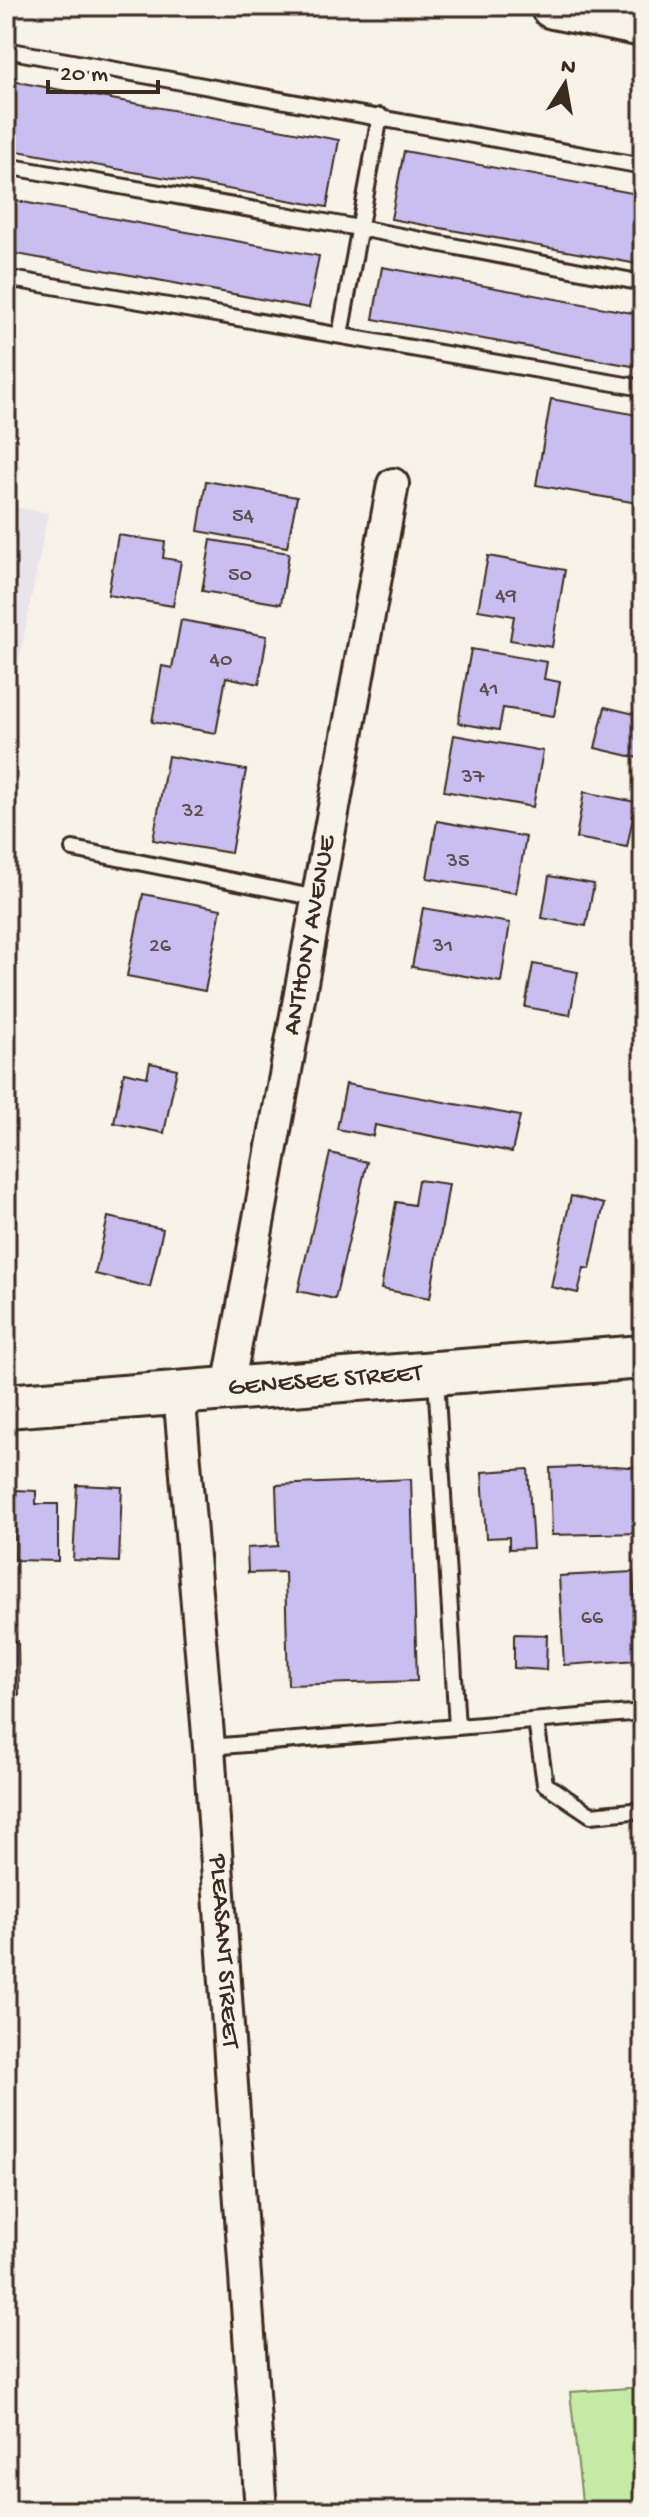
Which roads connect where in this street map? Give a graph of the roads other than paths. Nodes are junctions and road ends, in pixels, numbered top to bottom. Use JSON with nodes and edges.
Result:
{"nodes":[{"id":1,"x":553,"y":6,"type":"edge"},
{"id":2,"x":643,"y":24,"type":"edge"},
{"id":3,"x":6,"y":50,"type":"edge"},
{"id":4,"x":380,"y":116,"type":"junction"},
{"id":5,"x":6,"y":166,"type":"edge"},
{"id":6,"x":643,"y":166,"type":"edge"},
{"id":7,"x":359,"y":228,"type":"junction"},
{"id":8,"x":6,"y":278,"type":"edge"},
{"id":9,"x":643,"y":283,"type":"edge"},
{"id":10,"x":340,"y":335,"type":"junction"},
{"id":11,"x":643,"y":388,"type":"edge"},
{"id":12,"x":393,"y":484,"type":"dead end"},
{"id":13,"x":73,"y":849,"type":"dead end"},
{"id":14,"x":317,"y":898,"type":"junction"},
{"id":15,"x":643,"y":1357,"type":"edge"},
{"id":16,"x":436,"y":1374,"type":"junction"},
{"id":17,"x":228,"y":1388,"type":"junction"},
{"id":18,"x":179,"y":1391,"type":"junction"},
{"id":19,"x":6,"y":1406,"type":"edge"},
{"id":20,"x":643,"y":1712,"type":"edge"},
{"id":21,"x":536,"y":1721,"type":"junction"},
{"id":22,"x":457,"y":1727,"type":"junction"},
{"id":23,"x":209,"y":1747,"type":"junction"},
{"id":24,"x":643,"y":1810,"type":"edge"},
{"id":25,"x":261,"y":2511,"type":"edge"}],
"edges":[{"from":1,"to":2,"type":"highway"},
{"from":3,"to":4,"type":"lane"},
{"from":4,"to":6,"type":"lane"},
{"from":4,"to":7,"type":"lane"},
{"from":5,"to":7,"type":"lane"},
{"from":7,"to":9,"type":"lane"},
{"from":7,"to":10,"type":"lane"},
{"from":8,"to":10,"type":"lane"},
{"from":10,"to":11,"type":"lane"},
{"from":12,"to":14,"type":"street","name":"ANTHONY AVENUE"},
{"from":13,"to":14,"type":"lane"},
{"from":14,"to":17,"type":"street","name":"ANTHONY AVENUE"},
{"from":15,"to":16,"type":"main road","name":"GENESEE STREET"},
{"from":16,"to":17,"type":"main road","name":"GENESEE STREET"},
{"from":16,"to":22,"type":"lane"},
{"from":17,"to":18,"type":"main road","name":"GENESEE STREET"},
{"from":18,"to":19,"type":"main road","name":"GENESEE STREET"},
{"from":18,"to":23,"type":"street","name":"PLEASANT STREET"},
{"from":20,"to":21,"type":"lane"},
{"from":21,"to":22,"type":"lane"},
{"from":21,"to":24,"type":"lane"},
{"from":22,"to":23,"type":"lane"},
{"from":23,"to":25,"type":"street","name":"PLEASANT STREET"}]}
